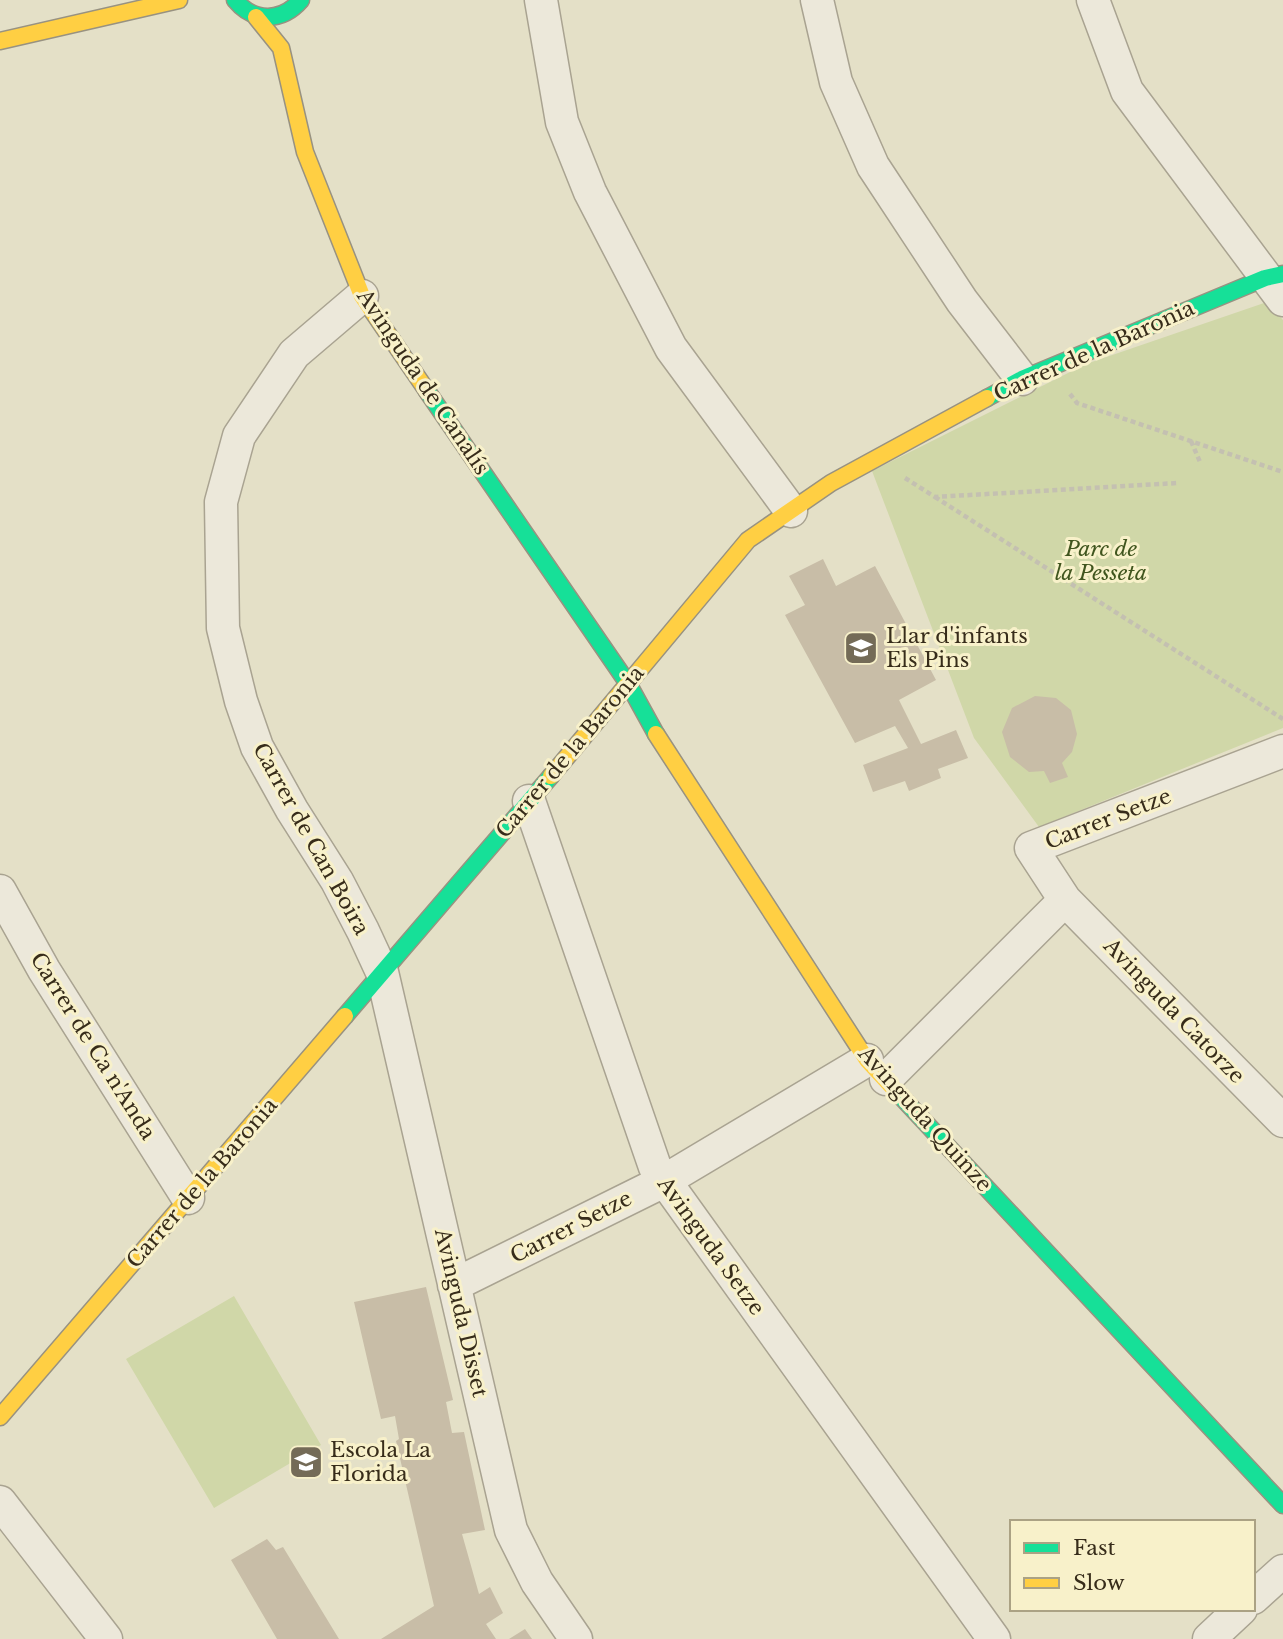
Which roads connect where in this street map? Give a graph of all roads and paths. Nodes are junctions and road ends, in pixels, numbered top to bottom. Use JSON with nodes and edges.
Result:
{"nodes":[{"id":1,"x":179,"y":0,"type":"edge"},
{"id":2,"x":541,"y":0,"type":"edge"},
{"id":3,"x":817,"y":0,"type":"edge"},
{"id":4,"x":1093,"y":0,"type":"edge"},
{"id":5,"x":220,"y":1,"type":"edge"},
{"id":6,"x":236,"y":2,"type":"edge"},
{"id":7,"x":296,"y":6,"type":"edge"},
{"id":8,"x":256,"y":17,"type":"junction"},
{"id":9,"x":0,"y":41,"type":"edge"},
{"id":10,"x":281,"y":48,"type":"junction"},
{"id":11,"x":1277,"y":284,"type":"edge"},
{"id":12,"x":362,"y":296,"type":"junction"},
{"id":13,"x":1022,"y":379,"type":"junction"},
{"id":14,"x":1065,"y":387,"type":"dead end"},
{"id":15,"x":1191,"y":441,"type":"junction"},
{"id":16,"x":1200,"y":462,"type":"dead end"},
{"id":17,"x":1283,"y":472,"type":"edge"},
{"id":18,"x":903,"y":478,"type":"dead end"},
{"id":19,"x":1178,"y":483,"type":"dead end"},
{"id":20,"x":935,"y":497,"type":"junction"},
{"id":21,"x":791,"y":511,"type":"junction"},
{"id":22,"x":629,"y":685,"type":"junction"},
{"id":23,"x":1283,"y":719,"type":"edge"},
{"id":24,"x":1283,"y":751,"type":"edge"},
{"id":25,"x":529,"y":801,"type":"junction"},
{"id":26,"x":0,"y":891,"type":"edge"},
{"id":27,"x":1065,"y":900,"type":"junction"},
{"id":28,"x":382,"y":972,"type":"junction"},
{"id":29,"x":876,"y":1070,"type":"junction"},
{"id":30,"x":1283,"y":1121,"type":"edge"},
{"id":31,"x":664,"y":1181,"type":"junction"},
{"id":32,"x":188,"y":1198,"type":"junction"},
{"id":33,"x":454,"y":1285,"type":"junction"},
{"id":34,"x":0,"y":1417,"type":"edge"},
{"id":35,"x":0,"y":1502,"type":"edge"},
{"id":36,"x":1283,"y":1505,"type":"edge"},
{"id":37,"x":1283,"y":1571,"type":"edge"},
{"id":38,"x":1255,"y":1596,"type":"edge"},
{"id":39,"x":1239,"y":1611,"type":"edge"},
{"id":40,"x":106,"y":1639,"type":"edge"},
{"id":41,"x":576,"y":1639,"type":"edge"},
{"id":42,"x":994,"y":1639,"type":"edge"},
{"id":43,"x":1209,"y":1639,"type":"edge"}],
"edges":[{"from":1,"to":9,"type":"street"},
{"from":2,"to":21,"type":"street"},
{"from":3,"to":13,"type":"street"},
{"from":4,"to":11,"type":"street"},
{"from":5,"to":6,"type":"street"},
{"from":6,"to":8,"type":"street","name":"Avinguda de Canalís"},
{"from":7,"to":8,"type":"street"},
{"from":7,"to":10,"type":"street","name":"Avinguda de Canalís"},
{"from":8,"to":10,"type":"street","name":"Avinguda de Canalís"},
{"from":10,"to":12,"type":"street","name":"Avinguda de Canalís"},
{"from":11,"to":13,"type":"street","name":"Carrer de la Baronia"},
{"from":12,"to":22,"type":"street","name":"Avinguda de Canalís"},
{"from":12,"to":28,"type":"street","name":"Carrer de Can Boira"},
{"from":13,"to":21,"type":"street","name":"Carrer de la Baronia"},
{"from":14,"to":15,"type":"path"},
{"from":15,"to":16,"type":"path"},
{"from":15,"to":17,"type":"path"},
{"from":18,"to":20,"type":"path"},
{"from":19,"to":20,"type":"path"},
{"from":20,"to":23,"type":"path"},
{"from":21,"to":22,"type":"street","name":"Carrer de la Baronia"},
{"from":22,"to":25,"type":"street","name":"Carrer de la Baronia"},
{"from":22,"to":29,"type":"street","name":"Avinguda Quinze"},
{"from":24,"to":27,"type":"street","name":"Carrer Setze"},
{"from":25,"to":28,"type":"street","name":"Carrer de la Baronia"},
{"from":25,"to":31,"type":"street","name":"Avinguda Setze"},
{"from":26,"to":32,"type":"street","name":"Carrer de Ca n'Anda"},
{"from":27,"to":29,"type":"street","name":"Carrer Setze"},
{"from":27,"to":30,"type":"street","name":"Avinguda Catorze"},
{"from":28,"to":32,"type":"street","name":"Carrer de la Baronia"},
{"from":28,"to":33,"type":"street","name":"Avinguda Disset"},
{"from":29,"to":31,"type":"street","name":"Carrer Setze"},
{"from":29,"to":36,"type":"street","name":"Avinguda Quinze"},
{"from":31,"to":33,"type":"street","name":"Carrer Setze"},
{"from":31,"to":42,"type":"street","name":"Avinguda Setze"},
{"from":32,"to":34,"type":"street","name":"Carrer de la Baronia"},
{"from":33,"to":41,"type":"street","name":"Avinguda Disset"},
{"from":35,"to":40,"type":"street"},
{"from":37,"to":38,"type":"street"},
{"from":39,"to":43,"type":"street"}]}
